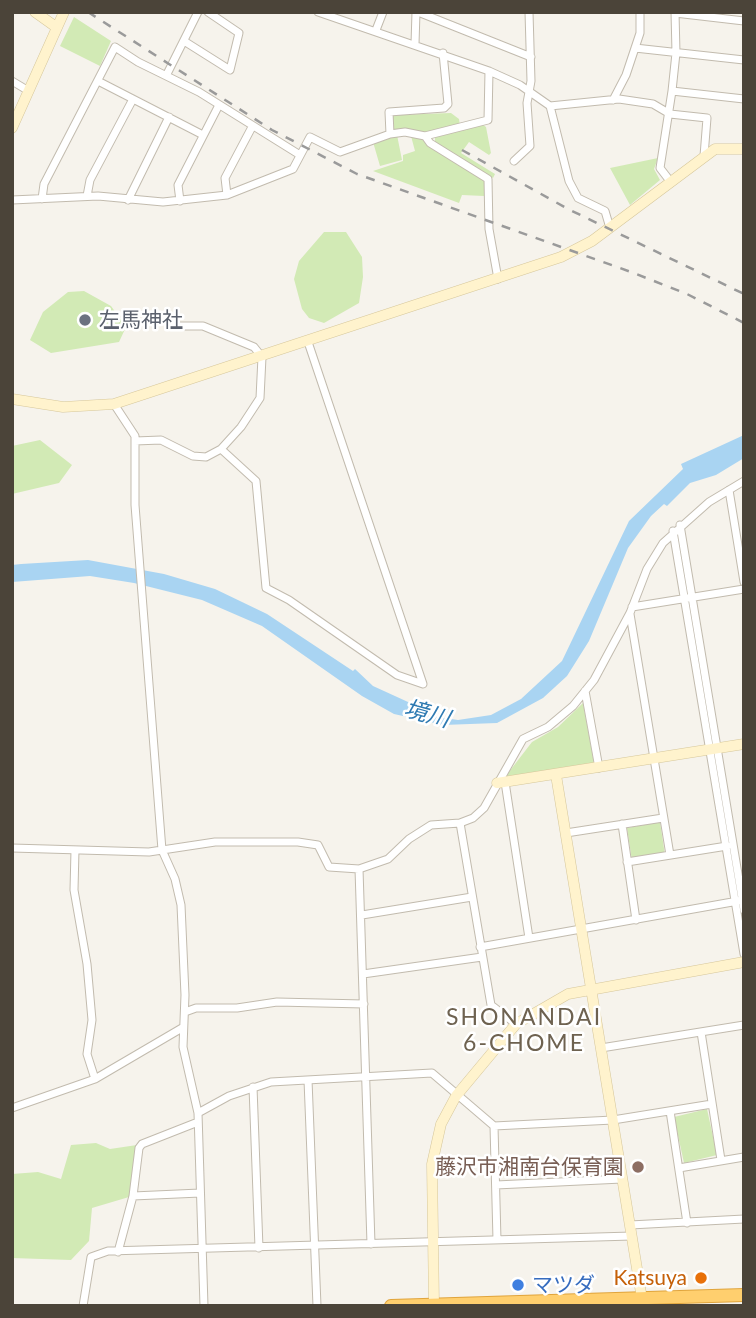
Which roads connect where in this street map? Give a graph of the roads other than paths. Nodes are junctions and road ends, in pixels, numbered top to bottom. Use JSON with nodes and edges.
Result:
{"nodes":[{"id":1,"x":35,"y":12,"type":"edge"},
{"id":2,"x":64,"y":12,"type":"edge"},
{"id":3,"x":198,"y":12,"type":"edge"},
{"id":4,"x":208,"y":12,"type":"edge"},
{"id":5,"x":318,"y":12,"type":"edge"},
{"id":6,"x":383,"y":12,"type":"edge"},
{"id":7,"x":417,"y":12,"type":"edge"},
{"id":8,"x":529,"y":12,"type":"edge"},
{"id":9,"x":640,"y":12,"type":"edge"},
{"id":10,"x":675,"y":13,"type":"edge"},
{"id":11,"x":744,"y":21,"type":"edge"},
{"id":12,"x":56,"y":27,"type":"junction"},
{"id":13,"x":376,"y":30,"type":"junction"},
{"id":14,"x":184,"y":41,"type":"junction"},
{"id":15,"x":415,"y":44,"type":"junction"},
{"id":16,"x":635,"y":48,"type":"junction"},
{"id":17,"x":676,"y":52,"type":"junction"},
{"id":18,"x":443,"y":53,"type":"junction"},
{"id":19,"x":531,"y":57,"type":"junction"},
{"id":20,"x":744,"y":60,"type":"edge"},
{"id":21,"x":489,"y":71,"type":"junction"},
{"id":22,"x":167,"y":74,"type":"junction"},
{"id":23,"x":12,"y":81,"type":"edge"},
{"id":24,"x":98,"y":81,"type":"junction"},
{"id":25,"x":27,"y":90,"type":"junction"},
{"id":26,"x":529,"y":91,"type":"junction"},
{"id":27,"x":672,"y":91,"type":"junction"},
{"id":28,"x":133,"y":99,"type":"junction"},
{"id":29,"x":744,"y":99,"type":"edge"},
{"id":30,"x":613,"y":100,"type":"junction"},
{"id":31,"x":219,"y":105,"type":"junction"},
{"id":32,"x":550,"y":106,"type":"junction"},
{"id":33,"x":670,"y":114,"type":"junction"},
{"id":34,"x":169,"y":117,"type":"junction"},
{"id":35,"x":252,"y":127,"type":"junction"},
{"id":36,"x":12,"y":128,"type":"edge"},
{"id":37,"x":390,"y":134,"type":"junction"},
{"id":38,"x":203,"y":135,"type":"junction"},
{"id":39,"x":425,"y":136,"type":"junction"},
{"id":40,"x":744,"y":149,"type":"edge"},
{"id":41,"x":300,"y":155,"type":"junction"},
{"id":42,"x":704,"y":156,"type":"junction"},
{"id":43,"x":514,"y":161,"type":"dead end"},
{"id":44,"x":670,"y":181,"type":"junction"},
{"id":45,"x":227,"y":195,"type":"junction"},
{"id":46,"x":87,"y":197,"type":"junction"},
{"id":47,"x":42,"y":199,"type":"junction"},
{"id":48,"x":12,"y":200,"type":"edge"},
{"id":49,"x":128,"y":200,"type":"junction"},
{"id":50,"x":180,"y":201,"type":"junction"},
{"id":51,"x":610,"y":228,"type":"junction"},
{"id":52,"x":498,"y":279,"type":"junction"},
{"id":53,"x":175,"y":326,"type":"dead end"},
{"id":54,"x":308,"y":342,"type":"junction"},
{"id":55,"x":261,"y":357,"type":"junction"},
{"id":56,"x":12,"y":399,"type":"edge"},
{"id":57,"x":114,"y":404,"type":"junction"},
{"id":58,"x":135,"y":441,"type":"junction"},
{"id":59,"x":220,"y":449,"type":"junction"},
{"id":60,"x":744,"y":481,"type":"edge"},
{"id":61,"x":729,"y":490,"type":"junction"},
{"id":62,"x":680,"y":525,"type":"junction"},
{"id":63,"x":673,"y":531,"type":"junction"},
{"id":64,"x":744,"y":582,"type":"edge"},
{"id":65,"x":744,"y":589,"type":"edge"},
{"id":66,"x":688,"y":598,"type":"junction"},
{"id":67,"x":631,"y":610,"type":"junction"},
{"id":68,"x":585,"y":691,"type":"junction"},
{"id":69,"x":744,"y":744,"type":"edge"},
{"id":70,"x":713,"y":749,"type":"junction"},
{"id":71,"x":654,"y":759,"type":"junction"},
{"id":72,"x":598,"y":768,"type":"junction"},
{"id":73,"x":556,"y":775,"type":"junction"},
{"id":74,"x":501,"y":783,"type":"junction"},
{"id":75,"x":663,"y":818,"type":"junction"},
{"id":76,"x":460,"y":824,"type":"junction"},
{"id":77,"x":622,"y":824,"type":"junction"},
{"id":78,"x":566,"y":833,"type":"junction"},
{"id":79,"x":729,"y":845,"type":"junction"},
{"id":80,"x":12,"y":848,"type":"edge"},
{"id":81,"x":75,"y":850,"type":"junction"},
{"id":82,"x":162,"y":850,"type":"junction"},
{"id":83,"x":670,"y":855,"type":"junction"},
{"id":84,"x":628,"y":862,"type":"junction"},
{"id":85,"x":359,"y":869,"type":"junction"},
{"id":86,"x":472,"y":897,"type":"junction"},
{"id":87,"x":740,"y":900,"type":"edge"},
{"id":88,"x":744,"y":909,"type":"edge"},
{"id":89,"x":362,"y":915,"type":"junction"},
{"id":90,"x":636,"y":920,"type":"junction"},
{"id":91,"x":582,"y":929,"type":"junction"},
{"id":92,"x":529,"y":938,"type":"junction"},
{"id":93,"x":480,"y":947,"type":"junction"},
{"id":94,"x":744,"y":954,"type":"edge"},
{"id":95,"x":482,"y":957,"type":"junction"},
{"id":96,"x":744,"y":962,"type":"edge"},
{"id":97,"x":363,"y":974,"type":"junction"},
{"id":98,"x":591,"y":988,"type":"junction"},
{"id":99,"x":364,"y":1004,"type":"junction"},
{"id":100,"x":185,"y":1012,"type":"junction"},
{"id":101,"x":516,"y":1024,"type":"junction"},
{"id":102,"x":744,"y":1025,"type":"edge"},
{"id":103,"x":182,"y":1028,"type":"junction"},
{"id":104,"x":701,"y":1032,"type":"junction"},
{"id":105,"x":601,"y":1048,"type":"junction"},
{"id":106,"x":365,"y":1076,"type":"junction"},
{"id":107,"x":95,"y":1079,"type":"junction"},
{"id":108,"x":308,"y":1080,"type":"junction"},
{"id":109,"x":253,"y":1087,"type":"junction"},
{"id":110,"x":456,"y":1096,"type":"junction"},
{"id":111,"x":712,"y":1104,"type":"junction"},
{"id":112,"x":12,"y":1108,"type":"edge"},
{"id":113,"x":670,"y":1111,"type":"junction"},
{"id":114,"x":198,"y":1118,"type":"junction"},
{"id":115,"x":613,"y":1119,"type":"junction"},
{"id":116,"x":494,"y":1126,"type":"junction"},
{"id":117,"x":744,"y":1157,"type":"edge"},
{"id":118,"x":721,"y":1160,"type":"junction"},
{"id":119,"x":679,"y":1168,"type":"junction"},
{"id":120,"x":622,"y":1179,"type":"junction"},
{"id":121,"x":496,"y":1185,"type":"junction"},
{"id":122,"x":200,"y":1193,"type":"junction"},
{"id":123,"x":133,"y":1196,"type":"junction"},
{"id":124,"x":744,"y":1219,"type":"edge"},
{"id":125,"x":687,"y":1223,"type":"junction"},
{"id":126,"x":630,"y":1225,"type":"junction"},
{"id":127,"x":632,"y":1236,"type":"junction"},
{"id":128,"x":497,"y":1240,"type":"junction"},
{"id":129,"x":433,"y":1242,"type":"junction"},
{"id":130,"x":371,"y":1244,"type":"junction"},
{"id":131,"x":314,"y":1246,"type":"junction"},
{"id":132,"x":258,"y":1248,"type":"junction"},
{"id":133,"x":202,"y":1249,"type":"junction"},
{"id":134,"x":118,"y":1252,"type":"junction"},
{"id":135,"x":744,"y":1295,"type":"edge"},
{"id":136,"x":643,"y":1302,"type":"edge"},
{"id":137,"x":434,"y":1305,"type":"edge"},
{"id":138,"x":83,"y":1306,"type":"edge"},
{"id":139,"x":204,"y":1306,"type":"edge"},
{"id":140,"x":317,"y":1306,"type":"edge"},
{"id":141,"x":391,"y":1306,"type":"edge"}],
"edges":[{"from":1,"to":12,"type":"street"},
{"from":2,"to":12,"type":"street"},
{"from":3,"to":14,"type":"street"},
{"from":4,"to":14,"type":"street"},
{"from":5,"to":13,"type":"street"},
{"from":6,"to":13,"type":"street"},
{"from":7,"to":15,"type":"street"},
{"from":7,"to":19,"type":"street"},
{"from":8,"to":19,"type":"street"},
{"from":9,"to":16,"type":"street"},
{"from":10,"to":11,"type":"street"},
{"from":10,"to":17,"type":"street"},
{"from":12,"to":25,"type":"street"},
{"from":13,"to":15,"type":"street"},
{"from":14,"to":22,"type":"street"},
{"from":15,"to":18,"type":"street"},
{"from":16,"to":17,"type":"street"},
{"from":16,"to":30,"type":"street"},
{"from":17,"to":20,"type":"street"},
{"from":17,"to":27,"type":"street"},
{"from":18,"to":21,"type":"street"},
{"from":18,"to":37,"type":"street"},
{"from":19,"to":26,"type":"street"},
{"from":21,"to":26,"type":"street"},
{"from":21,"to":39,"type":"street"},
{"from":22,"to":24,"type":"street"},
{"from":22,"to":31,"type":"street"},
{"from":23,"to":25,"type":"street"},
{"from":24,"to":28,"type":"street"},
{"from":24,"to":47,"type":"street"},
{"from":25,"to":36,"type":"street"},
{"from":26,"to":32,"type":"street"},
{"from":26,"to":43,"type":"street"},
{"from":27,"to":29,"type":"street"},
{"from":27,"to":33,"type":"street"},
{"from":28,"to":34,"type":"street"},
{"from":28,"to":46,"type":"street"},
{"from":30,"to":32,"type":"street"},
{"from":30,"to":33,"type":"street"},
{"from":31,"to":35,"type":"street"},
{"from":31,"to":38,"type":"street"},
{"from":32,"to":51,"type":"street"},
{"from":33,"to":42,"type":"street"},
{"from":33,"to":44,"type":"street"},
{"from":34,"to":38,"type":"street"},
{"from":34,"to":49,"type":"street"},
{"from":35,"to":41,"type":"street"},
{"from":35,"to":45,"type":"street"},
{"from":37,"to":39,"type":"street"},
{"from":37,"to":41,"type":"street"},
{"from":38,"to":50,"type":"street"},
{"from":39,"to":52,"type":"street"},
{"from":40,"to":42,"type":"street"},
{"from":41,"to":45,"type":"street"},
{"from":42,"to":44,"type":"street"},
{"from":44,"to":51,"type":"street"},
{"from":45,"to":50,"type":"street"},
{"from":46,"to":47,"type":"street"},
{"from":46,"to":49,"type":"street"},
{"from":47,"to":48,"type":"street"},
{"from":49,"to":50,"type":"street"},
{"from":51,"to":52,"type":"street"},
{"from":52,"to":54,"type":"street"},
{"from":53,"to":55,"type":"street"},
{"from":54,"to":55,"type":"street"},
{"from":54,"to":59,"type":"street"},
{"from":55,"to":57,"type":"street"},
{"from":55,"to":59,"type":"street"},
{"from":56,"to":57,"type":"street"},
{"from":57,"to":58,"type":"street"},
{"from":58,"to":59,"type":"street"},
{"from":58,"to":82,"type":"street"},
{"from":60,"to":61,"type":"street"},
{"from":61,"to":62,"type":"street"},
{"from":61,"to":64,"type":"street"},
{"from":62,"to":63,"type":"street"},
{"from":62,"to":66,"type":"street"},
{"from":63,"to":66,"type":"street"},
{"from":63,"to":67,"type":"street"},
{"from":65,"to":66,"type":"street"},
{"from":66,"to":67,"type":"street"},
{"from":66,"to":70,"type":"street"},
{"from":67,"to":68,"type":"street"},
{"from":67,"to":71,"type":"street"},
{"from":68,"to":72,"type":"street"},
{"from":68,"to":74,"type":"street"},
{"from":69,"to":70,"type":"street"},
{"from":70,"to":71,"type":"street"},
{"from":70,"to":79,"type":"street"},
{"from":71,"to":72,"type":"street"},
{"from":71,"to":75,"type":"street"},
{"from":72,"to":73,"type":"street"},
{"from":73,"to":74,"type":"street"},
{"from":73,"to":78,"type":"street"},
{"from":74,"to":76,"type":"street"},
{"from":74,"to":92,"type":"street"},
{"from":75,"to":77,"type":"street"},
{"from":75,"to":83,"type":"street"},
{"from":76,"to":85,"type":"street"},
{"from":76,"to":86,"type":"street"},
{"from":77,"to":78,"type":"street"},
{"from":77,"to":84,"type":"street"},
{"from":78,"to":91,"type":"street"},
{"from":79,"to":83,"type":"street"},
{"from":79,"to":87,"type":"street"},
{"from":80,"to":81,"type":"street"},
{"from":81,"to":82,"type":"street"},
{"from":81,"to":107,"type":"street"},
{"from":82,"to":85,"type":"street"},
{"from":82,"to":100,"type":"street"},
{"from":83,"to":84,"type":"street"},
{"from":84,"to":90,"type":"street"},
{"from":85,"to":89,"type":"street"},
{"from":86,"to":89,"type":"street"},
{"from":86,"to":93,"type":"street"},
{"from":87,"to":88,"type":"street"},
{"from":87,"to":90,"type":"street"},
{"from":87,"to":94,"type":"street"},
{"from":89,"to":97,"type":"street"},
{"from":90,"to":91,"type":"street"},
{"from":91,"to":92,"type":"street"},
{"from":91,"to":98,"type":"street"},
{"from":92,"to":93,"type":"street"},
{"from":93,"to":95,"type":"street"},
{"from":95,"to":97,"type":"street"},
{"from":95,"to":101,"type":"street"},
{"from":96,"to":98,"type":"street"},
{"from":97,"to":99,"type":"street"},
{"from":98,"to":101,"type":"street"},
{"from":98,"to":105,"type":"street"},
{"from":99,"to":100,"type":"street"},
{"from":99,"to":106,"type":"street"},
{"from":100,"to":103,"type":"street"},
{"from":101,"to":110,"type":"street"},
{"from":102,"to":104,"type":"street"},
{"from":103,"to":107,"type":"street"},
{"from":103,"to":114,"type":"street"},
{"from":104,"to":105,"type":"street"},
{"from":104,"to":111,"type":"street"},
{"from":105,"to":115,"type":"street"},
{"from":106,"to":108,"type":"street"},
{"from":106,"to":110,"type":"street"},
{"from":106,"to":130,"type":"street"},
{"from":107,"to":112,"type":"street"},
{"from":108,"to":109,"type":"street"},
{"from":108,"to":131,"type":"street"},
{"from":109,"to":114,"type":"street"},
{"from":109,"to":132,"type":"street"},
{"from":110,"to":116,"type":"street"},
{"from":110,"to":129,"type":"street"},
{"from":111,"to":113,"type":"street"},
{"from":111,"to":118,"type":"street"},
{"from":113,"to":115,"type":"street"},
{"from":113,"to":119,"type":"street"},
{"from":114,"to":122,"type":"street"},
{"from":114,"to":123,"type":"street"},
{"from":115,"to":116,"type":"street"},
{"from":115,"to":120,"type":"street"},
{"from":116,"to":121,"type":"street"},
{"from":117,"to":118,"type":"street"},
{"from":118,"to":119,"type":"street"},
{"from":119,"to":125,"type":"street"},
{"from":120,"to":121,"type":"street"},
{"from":120,"to":126,"type":"street"},
{"from":121,"to":128,"type":"street"},
{"from":122,"to":123,"type":"street"},
{"from":122,"to":133,"type":"street"},
{"from":123,"to":134,"type":"street"},
{"from":124,"to":125,"type":"street"},
{"from":125,"to":126,"type":"street"},
{"from":126,"to":127,"type":"street"},
{"from":127,"to":128,"type":"street"},
{"from":127,"to":136,"type":"street"},
{"from":128,"to":129,"type":"street"},
{"from":129,"to":130,"type":"street"},
{"from":129,"to":137,"type":"street"},
{"from":130,"to":131,"type":"street"},
{"from":131,"to":132,"type":"street"},
{"from":131,"to":140,"type":"street"},
{"from":132,"to":133,"type":"street"},
{"from":133,"to":134,"type":"street"},
{"from":133,"to":139,"type":"street"},
{"from":134,"to":138,"type":"street"},
{"from":135,"to":136,"type":"highway"},
{"from":136,"to":137,"type":"highway"},
{"from":137,"to":141,"type":"highway"}]}
